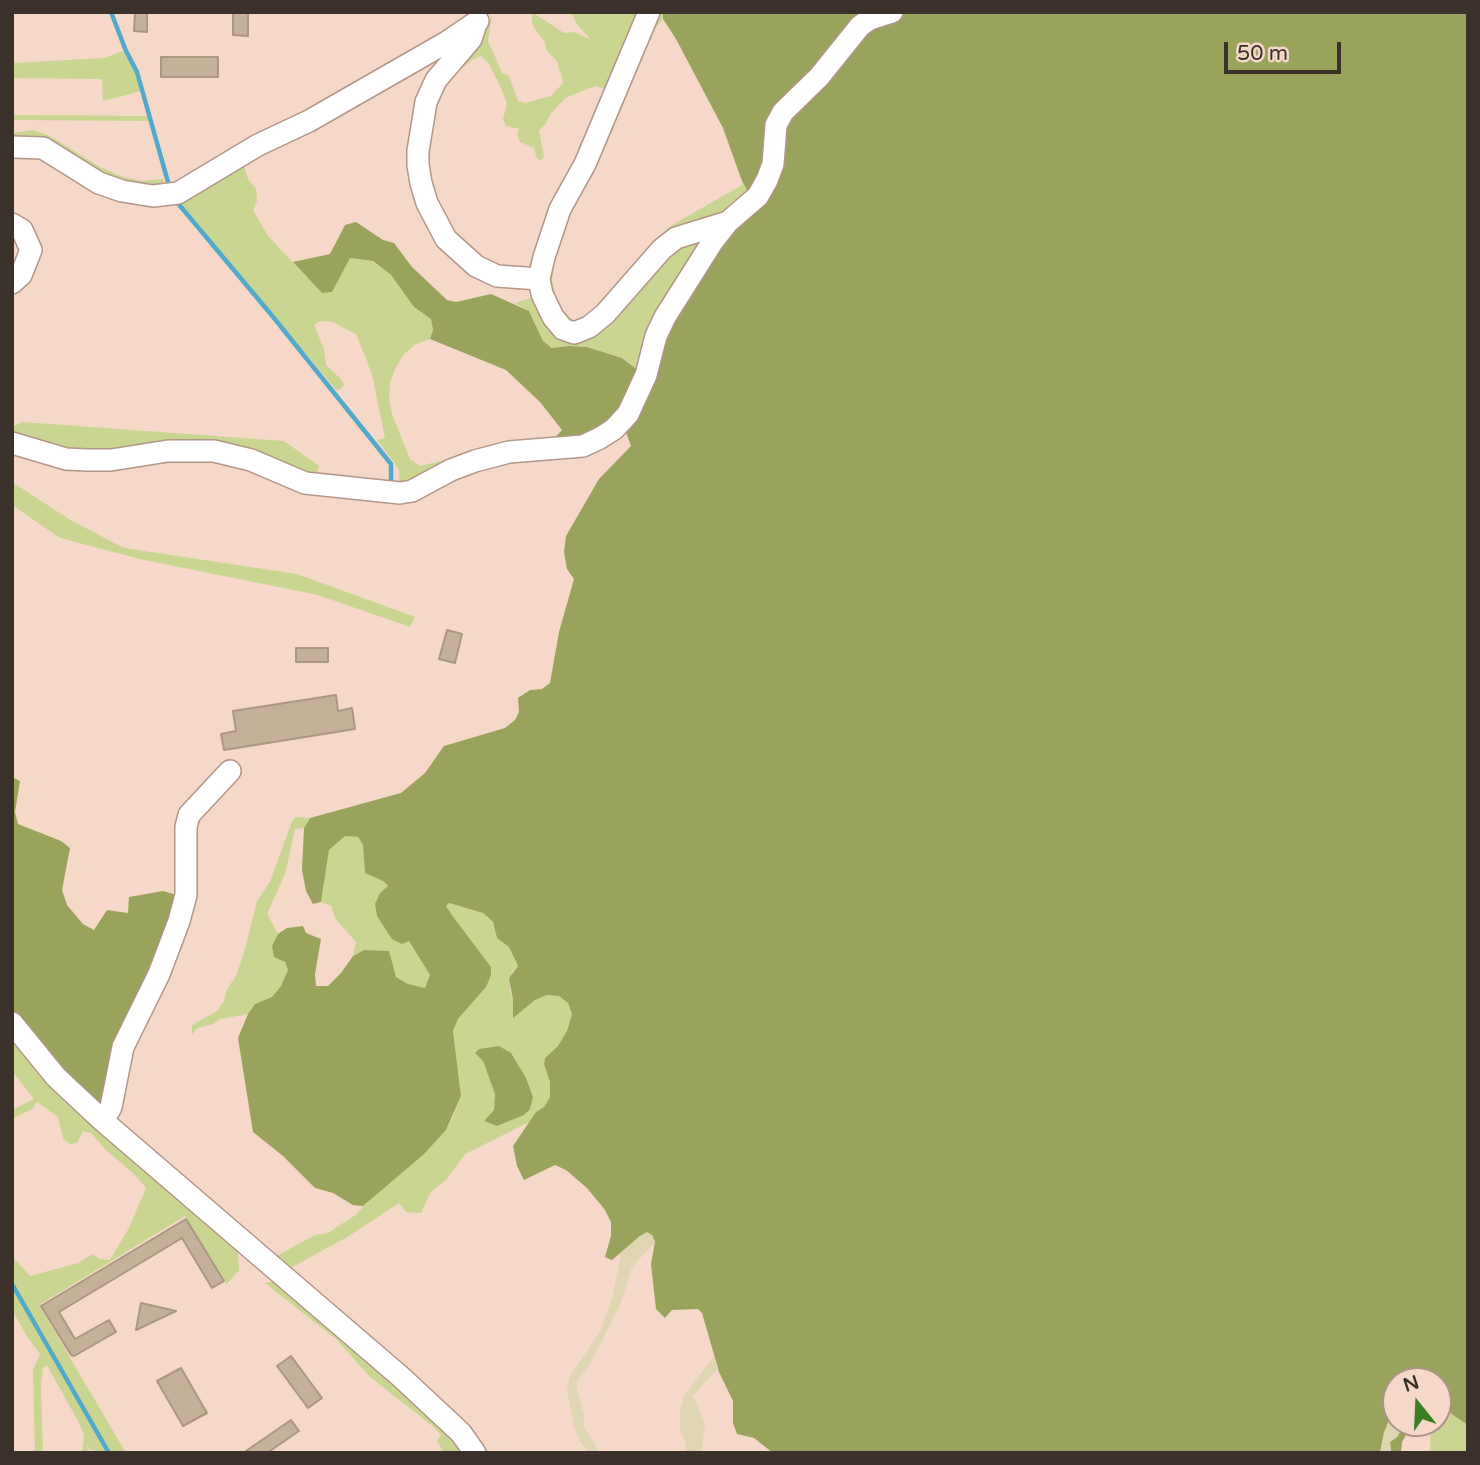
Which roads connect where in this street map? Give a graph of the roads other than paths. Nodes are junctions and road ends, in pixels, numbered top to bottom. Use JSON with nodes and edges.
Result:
{"nodes":[{"id":1,"x":649,"y":12,"type":"edge"},
{"id":2,"x":892,"y":12,"type":"edge"},
{"id":3,"x":480,"y":16,"type":"edge"},
{"id":4,"x":12,"y":147,"type":"edge"},
{"id":5,"x":728,"y":222,"type":"junction"},
{"id":6,"x":12,"y":225,"type":"edge"},
{"id":7,"x":539,"y":279,"type":"junction"},
{"id":8,"x":12,"y":283,"type":"edge"},
{"id":9,"x":12,"y":443,"type":"edge"},
{"id":10,"x":230,"y":771,"type":"dead end"},
{"id":11,"x":12,"y":1023,"type":"edge"},
{"id":12,"x":103,"y":1121,"type":"junction"},
{"id":13,"x":475,"y":1453,"type":"edge"}],
"edges":[{"from":1,"to":7,"type":"street"},
{"from":2,"to":5,"type":"street"},
{"from":3,"to":4,"type":"street"},
{"from":3,"to":7,"type":"street"},
{"from":5,"to":7,"type":"street"},
{"from":5,"to":9,"type":"street"},
{"from":6,"to":8,"type":"street"},
{"from":10,"to":12,"type":"street"},
{"from":11,"to":12,"type":"street"},
{"from":12,"to":13,"type":"street"}]}
